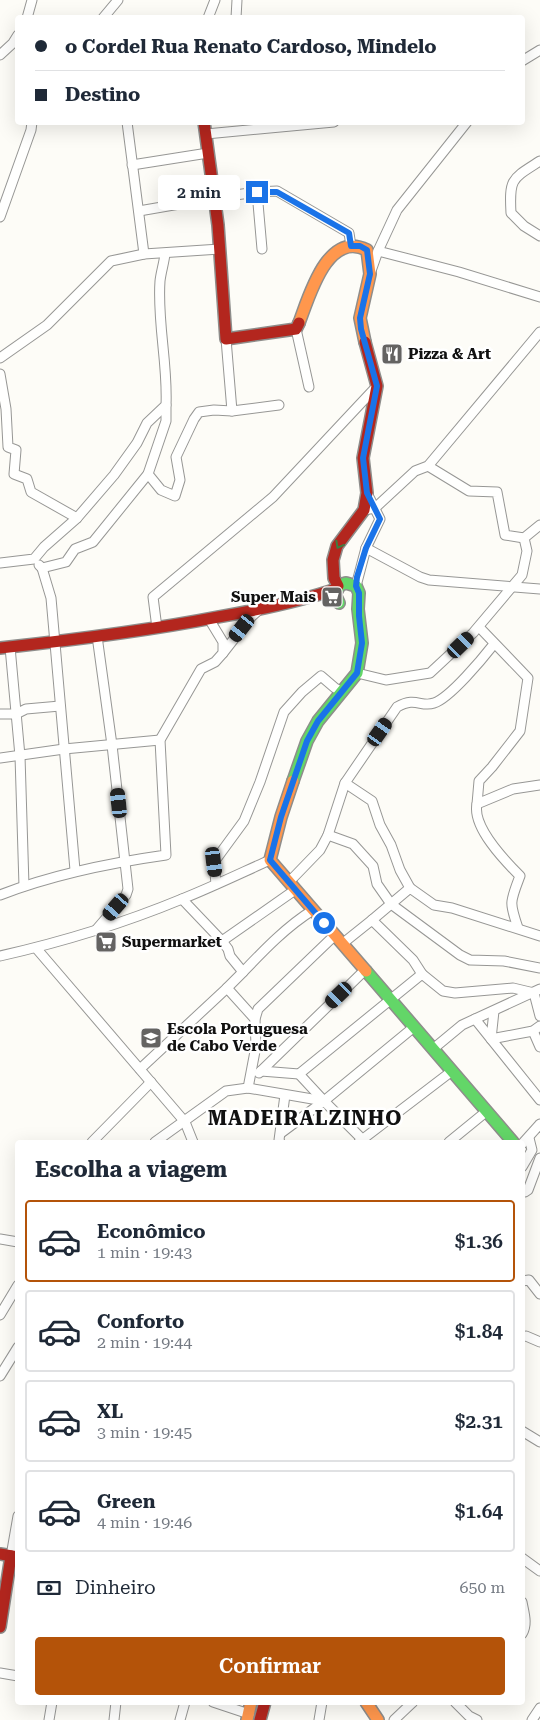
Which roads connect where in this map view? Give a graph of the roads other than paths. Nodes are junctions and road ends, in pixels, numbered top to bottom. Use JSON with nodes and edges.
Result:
{"nodes":[{"id":1,"x":32,"y":0,"type":"edge"},
{"id":2,"x":118,"y":0,"type":"edge"},
{"id":3,"x":215,"y":0,"type":"edge"},
{"id":4,"x":237,"y":0,"type":"edge"},
{"id":5,"x":29,"y":15,"type":"edge"},
{"id":6,"x":106,"y":15,"type":"edge"},
{"id":7,"x":209,"y":15,"type":"edge"},
{"id":8,"x":236,"y":15,"type":"edge"},
{"id":9,"x":15,"y":40,"type":"edge"},
{"id":10,"x":540,"y":50,"type":"edge"},
{"id":11,"x":0,"y":55,"type":"edge"},
{"id":12,"x":525,"y":59,"type":"edge"},
{"id":13,"x":32,"y":125,"type":"edge"},
{"id":14,"x":127,"y":125,"type":"edge"},
{"id":15,"x":270,"y":125,"type":"edge"},
{"id":16,"x":465,"y":125,"type":"edge"},
{"id":17,"x":205,"y":128,"type":"edge"},
{"id":18,"x":208,"y":153,"type":"junction"},
{"id":19,"x":540,"y":161,"type":"edge"},
{"id":20,"x":132,"y":165,"type":"junction"},
{"id":21,"x":257,"y":192,"type":"junction"},
{"id":22,"x":214,"y":198,"type":"junction"},
{"id":23,"x":138,"y":211,"type":"junction"},
{"id":24,"x":0,"y":217,"type":"edge"},
{"id":25,"x":540,"y":236,"type":"edge"},
{"id":26,"x":351,"y":246,"type":"junction"},
{"id":27,"x":220,"y":249,"type":"junction"},
{"id":28,"x":262,"y":249,"type":"dead end"},
{"id":29,"x":378,"y":251,"type":"junction"},
{"id":30,"x":144,"y":254,"type":"junction"},
{"id":31,"x":166,"y":254,"type":"junction"},
{"id":32,"x":370,"y":274,"type":"junction"},
{"id":33,"x":540,"y":297,"type":"edge"},
{"id":34,"x":296,"y":329,"type":"junction"},
{"id":35,"x":540,"y":332,"type":"edge"},
{"id":36,"x":226,"y":339,"type":"junction"},
{"id":37,"x":0,"y":358,"type":"edge"},
{"id":38,"x":0,"y":374,"type":"edge"},
{"id":39,"x":377,"y":386,"type":"junction"},
{"id":40,"x":309,"y":387,"type":"dead end"},
{"id":41,"x":280,"y":404,"type":"dead end"},
{"id":42,"x":166,"y":405,"type":"junction"},
{"id":43,"x":232,"y":411,"type":"junction"},
{"id":44,"x":428,"y":466,"type":"junction"},
{"id":45,"x":148,"y":474,"type":"junction"},
{"id":46,"x":370,"y":509,"type":"junction"},
{"id":47,"x":77,"y":518,"type":"junction"},
{"id":48,"x":540,"y":526,"type":"edge"},
{"id":49,"x":524,"y":538,"type":"junction"},
{"id":50,"x":366,"y":548,"type":"junction"},
{"id":51,"x":34,"y":559,"type":"junction"},
{"id":52,"x":0,"y":563,"type":"edge"},
{"id":53,"x":42,"y":568,"type":"junction"},
{"id":54,"x":513,"y":587,"type":"junction"},
{"id":55,"x":337,"y":588,"type":"junction"},
{"id":56,"x":540,"y":589,"type":"edge"},
{"id":57,"x":357,"y":591,"type":"junction"},
{"id":58,"x":307,"y":599,"type":"junction"},
{"id":59,"x":341,"y":604,"type":"junction"},
{"id":60,"x":261,"y":609,"type":"junction"},
{"id":61,"x":209,"y":619,"type":"junction"},
{"id":62,"x":479,"y":627,"type":"junction"},
{"id":63,"x":157,"y":628,"type":"junction"},
{"id":64,"x":360,"y":629,"type":"junction"},
{"id":65,"x":97,"y":636,"type":"junction"},
{"id":66,"x":53,"y":642,"type":"junction"},
{"id":67,"x":494,"y":644,"type":"junction"},
{"id":68,"x":5,"y":648,"type":"edge"},
{"id":69,"x":223,"y":653,"type":"junction"},
{"id":70,"x":357,"y":673,"type":"junction"},
{"id":71,"x":341,"y":691,"type":"junction"},
{"id":72,"x":60,"y":706,"type":"junction"},
{"id":73,"x":0,"y":714,"type":"edge"},
{"id":74,"x":16,"y":714,"type":"junction"},
{"id":75,"x":160,"y":740,"type":"junction"},
{"id":76,"x":112,"y":745,"type":"junction"},
{"id":77,"x":64,"y":748,"type":"junction"},
{"id":78,"x":20,"y":756,"type":"junction"},
{"id":79,"x":0,"y":758,"type":"edge"},
{"id":80,"x":345,"y":783,"type":"junction"},
{"id":81,"x":540,"y":785,"type":"edge"},
{"id":82,"x":478,"y":804,"type":"junction"},
{"id":83,"x":328,"y":836,"type":"junction"},
{"id":84,"x":270,"y":860,"type":"junction"},
{"id":85,"x":125,"y":861,"type":"junction"},
{"id":86,"x":75,"y":870,"type":"junction"},
{"id":87,"x":216,"y":884,"type":"junction"},
{"id":88,"x":24,"y":886,"type":"junction"},
{"id":89,"x":292,"y":886,"type":"junction"},
{"id":90,"x":410,"y":888,"type":"junction"},
{"id":91,"x":0,"y":895,"type":"edge"},
{"id":92,"x":182,"y":899,"type":"junction"},
{"id":93,"x":391,"y":904,"type":"junction"},
{"id":94,"x":313,"y":910,"type":"junction"},
{"id":95,"x":372,"y":920,"type":"junction"},
{"id":96,"x":518,"y":928,"type":"junction"},
{"id":97,"x":96,"y":930,"type":"junction"},
{"id":98,"x":540,"y":936,"type":"edge"},
{"id":99,"x":338,"y":940,"type":"junction"},
{"id":100,"x":222,"y":941,"type":"junction"},
{"id":101,"x":36,"y":948,"type":"junction"},
{"id":102,"x":0,"y":956,"type":"edge"},
{"id":103,"x":540,"y":968,"type":"edge"},
{"id":104,"x":365,"y":970,"type":"junction"},
{"id":105,"x":243,"y":972,"type":"junction"},
{"id":106,"x":422,"y":974,"type":"junction"},
{"id":107,"x":227,"y":988,"type":"junction"},
{"id":108,"x":537,"y":991,"type":"edge"},
{"id":109,"x":390,"y":1000,"type":"junction"},
{"id":110,"x":494,"y":1011,"type":"junction"},
{"id":111,"x":540,"y":1016,"type":"edge"},
{"id":112,"x":255,"y":1019,"type":"junction"},
{"id":113,"x":475,"y":1019,"type":"junction"},
{"id":114,"x":414,"y":1028,"type":"junction"},
{"id":115,"x":537,"y":1028,"type":"edge"},
{"id":116,"x":491,"y":1039,"type":"junction"},
{"id":117,"x":540,"y":1047,"type":"edge"},
{"id":118,"x":433,"y":1049,"type":"junction"},
{"id":119,"x":140,"y":1069,"type":"junction"},
{"id":120,"x":261,"y":1071,"type":"junction"},
{"id":121,"x":452,"y":1071,"type":"junction"},
{"id":122,"x":299,"y":1074,"type":"junction"},
{"id":123,"x":151,"y":1082,"type":"junction"},
{"id":124,"x":248,"y":1085,"type":"junction"},
{"id":125,"x":285,"y":1094,"type":"junction"},
{"id":126,"x":540,"y":1100,"type":"edge"},
{"id":127,"x":324,"y":1101,"type":"junction"},
{"id":128,"x":486,"y":1112,"type":"junction"},
{"id":129,"x":185,"y":1122,"type":"junction"},
{"id":130,"x":540,"y":1124,"type":"edge"},
{"id":131,"x":281,"y":1133,"type":"junction"},
{"id":132,"x":94,"y":1140,"type":"edge"},
{"id":133,"x":158,"y":1140,"type":"edge"},
{"id":134,"x":192,"y":1140,"type":"edge"},
{"id":135,"x":279,"y":1140,"type":"edge"},
{"id":136,"x":361,"y":1140,"type":"edge"},
{"id":137,"x":363,"y":1140,"type":"edge"},
{"id":138,"x":451,"y":1140,"type":"edge"},
{"id":139,"x":511,"y":1140,"type":"edge"},
{"id":140,"x":526,"y":1141,"type":"edge"},
{"id":141,"x":540,"y":1158,"type":"edge"},
{"id":142,"x":525,"y":1162,"type":"edge"},
{"id":143,"x":525,"y":1192,"type":"edge"},
{"id":144,"x":0,"y":1239,"type":"edge"},
{"id":145,"x":15,"y":1242,"type":"edge"},
{"id":146,"x":525,"y":1279,"type":"edge"},
{"id":147,"x":15,"y":1290,"type":"edge"},
{"id":148,"x":540,"y":1294,"type":"edge"},
{"id":149,"x":1,"y":1312,"type":"edge"},
{"id":150,"x":525,"y":1336,"type":"edge"},
{"id":151,"x":540,"y":1342,"type":"edge"},
{"id":152,"x":15,"y":1352,"type":"edge"},
{"id":153,"x":0,"y":1376,"type":"edge"},
{"id":154,"x":525,"y":1433,"type":"edge"},
{"id":155,"x":540,"y":1442,"type":"edge"},
{"id":156,"x":15,"y":1531,"type":"edge"},
{"id":157,"x":10,"y":1556,"type":"edge"},
{"id":158,"x":525,"y":1560,"type":"edge"},
{"id":159,"x":540,"y":1571,"type":"edge"},
{"id":160,"x":0,"y":1627,"type":"edge"},
{"id":161,"x":0,"y":1673,"type":"edge"},
{"id":162,"x":15,"y":1676,"type":"edge"},
{"id":163,"x":52,"y":1705,"type":"edge"},
{"id":164,"x":116,"y":1705,"type":"edge"},
{"id":165,"x":185,"y":1705,"type":"edge"},
{"id":166,"x":224,"y":1705,"type":"edge"},
{"id":167,"x":264,"y":1705,"type":"edge"},
{"id":168,"x":321,"y":1705,"type":"edge"},
{"id":169,"x":368,"y":1705,"type":"edge"},
{"id":170,"x":410,"y":1705,"type":"edge"},
{"id":171,"x":458,"y":1705,"type":"edge"},
{"id":172,"x":540,"y":1708,"type":"edge"},
{"id":173,"x":249,"y":1712,"type":"edge"},
{"id":174,"x":49,"y":1720,"type":"edge"},
{"id":175,"x":114,"y":1720,"type":"edge"},
{"id":176,"x":180,"y":1720,"type":"edge"},
{"id":177,"x":260,"y":1720,"type":"edge"},
{"id":178,"x":318,"y":1720,"type":"edge"},
{"id":179,"x":378,"y":1720,"type":"edge"},
{"id":180,"x":394,"y":1720,"type":"edge"},
{"id":181,"x":477,"y":1720,"type":"edge"},
{"id":182,"x":532,"y":1720,"type":"edge"}],
"edges":[{"from":1,"to":5,"type":"street"},
{"from":2,"to":6,"type":"street"},
{"from":3,"to":7,"type":"street"},
{"from":4,"to":8,"type":"street"},
{"from":9,"to":11,"type":"street"},
{"from":10,"to":12,"type":"street"},
{"from":13,"to":24,"type":"street"},
{"from":14,"to":20,"type":"street"},
{"from":15,"to":17,"type":"street"},
{"from":16,"to":29,"type":"street"},
{"from":17,"to":18,"type":"street"},
{"from":18,"to":20,"type":"street"},
{"from":18,"to":22,"type":"street"},
{"from":19,"to":25,"type":"street"},
{"from":20,"to":23,"type":"street"},
{"from":21,"to":22,"type":"street"},
{"from":21,"to":26,"type":"street"},
{"from":21,"to":28,"type":"street"},
{"from":22,"to":23,"type":"street"},
{"from":22,"to":27,"type":"street"},
{"from":23,"to":30,"type":"street"},
{"from":26,"to":32,"type":"street"},
{"from":26,"to":34,"type":"street"},
{"from":27,"to":31,"type":"street"},
{"from":27,"to":36,"type":"street"},
{"from":29,"to":32,"type":"street"},
{"from":29,"to":33,"type":"street"},
{"from":30,"to":31,"type":"street"},
{"from":30,"to":37,"type":"street"},
{"from":31,"to":42,"type":"street"},
{"from":32,"to":39,"type":"street"},
{"from":34,"to":36,"type":"street"},
{"from":34,"to":40,"type":"street"},
{"from":35,"to":44,"type":"street"},
{"from":36,"to":43,"type":"street"},
{"from":38,"to":47,"type":"street"},
{"from":39,"to":46,"type":"street"},
{"from":39,"to":63,"type":"street"},
{"from":41,"to":43,"type":"street"},
{"from":42,"to":45,"type":"street"},
{"from":42,"to":47,"type":"street"},
{"from":43,"to":45,"type":"street"},
{"from":44,"to":46,"type":"street"},
{"from":44,"to":49,"type":"street"},
{"from":45,"to":53,"type":"street"},
{"from":46,"to":50,"type":"street"},
{"from":46,"to":55,"type":"street","one_way":true},
{"from":47,"to":51,"type":"street"},
{"from":48,"to":49,"type":"street"},
{"from":49,"to":54,"type":"street"},
{"from":50,"to":54,"type":"street"},
{"from":50,"to":57,"type":"street"},
{"from":51,"to":52,"type":"street"},
{"from":51,"to":53,"type":"street"},
{"from":53,"to":66,"type":"street"},
{"from":54,"to":56,"type":"street"},
{"from":54,"to":62,"type":"street"},
{"from":55,"to":57,"type":"street"},
{"from":55,"to":58,"type":"street"},
{"from":55,"to":59,"type":"street"},
{"from":57,"to":59,"type":"street"},
{"from":57,"to":64,"type":"street"},
{"from":58,"to":59,"type":"street"},
{"from":58,"to":60,"type":"street"},
{"from":59,"to":64,"type":"street"},
{"from":60,"to":61,"type":"street"},
{"from":60,"to":69,"type":"street"},
{"from":61,"to":63,"type":"street"},
{"from":61,"to":69,"type":"street"},
{"from":62,"to":67,"type":"street"},
{"from":62,"to":70,"type":"street"},
{"from":63,"to":65,"type":"street"},
{"from":64,"to":70,"type":"street"},
{"from":65,"to":66,"type":"street"},
{"from":65,"to":76,"type":"street"},
{"from":66,"to":68,"type":"street"},
{"from":66,"to":72,"type":"street"},
{"from":67,"to":80,"type":"street"},
{"from":67,"to":82,"type":"street"},
{"from":68,"to":74,"type":"street"},
{"from":69,"to":75,"type":"street"},
{"from":70,"to":71,"type":"street"},
{"from":71,"to":84,"type":"street"},
{"from":71,"to":87,"type":"street"},
{"from":72,"to":74,"type":"street"},
{"from":72,"to":77,"type":"street"},
{"from":73,"to":74,"type":"street"},
{"from":74,"to":78,"type":"street"},
{"from":75,"to":76,"type":"street"},
{"from":75,"to":85,"type":"street"},
{"from":76,"to":77,"type":"street"},
{"from":76,"to":85,"type":"street"},
{"from":77,"to":78,"type":"street"},
{"from":77,"to":86,"type":"street"},
{"from":78,"to":79,"type":"street"},
{"from":78,"to":88,"type":"street"},
{"from":80,"to":83,"type":"street"},
{"from":80,"to":90,"type":"street"},
{"from":81,"to":82,"type":"street"},
{"from":82,"to":96,"type":"street"},
{"from":83,"to":89,"type":"street"},
{"from":83,"to":93,"type":"street"},
{"from":84,"to":87,"type":"street"},
{"from":84,"to":89,"type":"street"},
{"from":85,"to":86,"type":"street"},
{"from":85,"to":97,"type":"street"},
{"from":86,"to":88,"type":"street"},
{"from":87,"to":92,"type":"street"},
{"from":88,"to":91,"type":"street"},
{"from":89,"to":94,"type":"street"},
{"from":89,"to":100,"type":"street"},
{"from":90,"to":93,"type":"street"},
{"from":90,"to":96,"type":"street"},
{"from":92,"to":97,"type":"street"},
{"from":92,"to":100,"type":"street"},
{"from":93,"to":95,"type":"street"},
{"from":93,"to":103,"type":"street"},
{"from":94,"to":99,"type":"street"},
{"from":94,"to":105,"type":"street"},
{"from":95,"to":99,"type":"street"},
{"from":95,"to":106,"type":"street"},
{"from":96,"to":98,"type":"street"},
{"from":97,"to":101,"type":"street"},
{"from":99,"to":104,"type":"street"},
{"from":99,"to":112,"type":"street"},
{"from":100,"to":105,"type":"street"},
{"from":101,"to":102,"type":"street"},
{"from":101,"to":119,"type":"street"},
{"from":104,"to":109,"type":"street"},
{"from":104,"to":120,"type":"street"},
{"from":105,"to":107,"type":"street"},
{"from":106,"to":108,"type":"street"},
{"from":106,"to":109,"type":"street"},
{"from":107,"to":112,"type":"street"},
{"from":107,"to":119,"type":"street"},
{"from":108,"to":110,"type":"street"},
{"from":108,"to":111,"type":"street"},
{"from":109,"to":114,"type":"street"},
{"from":109,"to":122,"type":"street"},
{"from":110,"to":113,"type":"street"},
{"from":110,"to":116,"type":"street"},
{"from":112,"to":124,"type":"street"},
{"from":113,"to":116,"type":"street"},
{"from":113,"to":118,"type":"street"},
{"from":114,"to":118,"type":"street"},
{"from":114,"to":127,"type":"street"},
{"from":115,"to":116,"type":"street"},
{"from":115,"to":117,"type":"street"},
{"from":116,"to":126,"type":"street"},
{"from":118,"to":121,"type":"street"},
{"from":119,"to":123,"type":"street"},
{"from":120,"to":122,"type":"street"},
{"from":120,"to":124,"type":"street"},
{"from":121,"to":128,"type":"street"},
{"from":121,"to":137,"type":"street"},
{"from":122,"to":127,"type":"street"},
{"from":123,"to":129,"type":"street"},
{"from":123,"to":132,"type":"street"},
{"from":124,"to":125,"type":"street"},
{"from":124,"to":129,"type":"street"},
{"from":125,"to":127,"type":"street"},
{"from":125,"to":131,"type":"street"},
{"from":127,"to":131,"type":"street"},
{"from":127,"to":136,"type":"street"},
{"from":128,"to":138,"type":"street"},
{"from":128,"to":139,"type":"street"},
{"from":129,"to":133,"type":"street"},
{"from":129,"to":134,"type":"street"},
{"from":130,"to":140,"type":"street"},
{"from":131,"to":135,"type":"street"},
{"from":140,"to":142,"type":"street"},
{"from":141,"to":143,"type":"street"},
{"from":144,"to":145,"type":"street"},
{"from":146,"to":148,"type":"street"},
{"from":147,"to":149,"type":"street"},
{"from":150,"to":151,"type":"street"},
{"from":152,"to":153,"type":"street"},
{"from":154,"to":155,"type":"street"},
{"from":156,"to":157,"type":"street"},
{"from":157,"to":160,"type":"street"},
{"from":158,"to":159,"type":"street"},
{"from":161,"to":162,"type":"street"},
{"from":163,"to":174,"type":"street"},
{"from":164,"to":175,"type":"street"},
{"from":165,"to":176,"type":"street"},
{"from":166,"to":173,"type":"street"},
{"from":167,"to":177,"type":"street"},
{"from":168,"to":178,"type":"street"},
{"from":169,"to":179,"type":"street"},
{"from":170,"to":180,"type":"street"},
{"from":171,"to":181,"type":"street"},
{"from":172,"to":182,"type":"street"}]}
